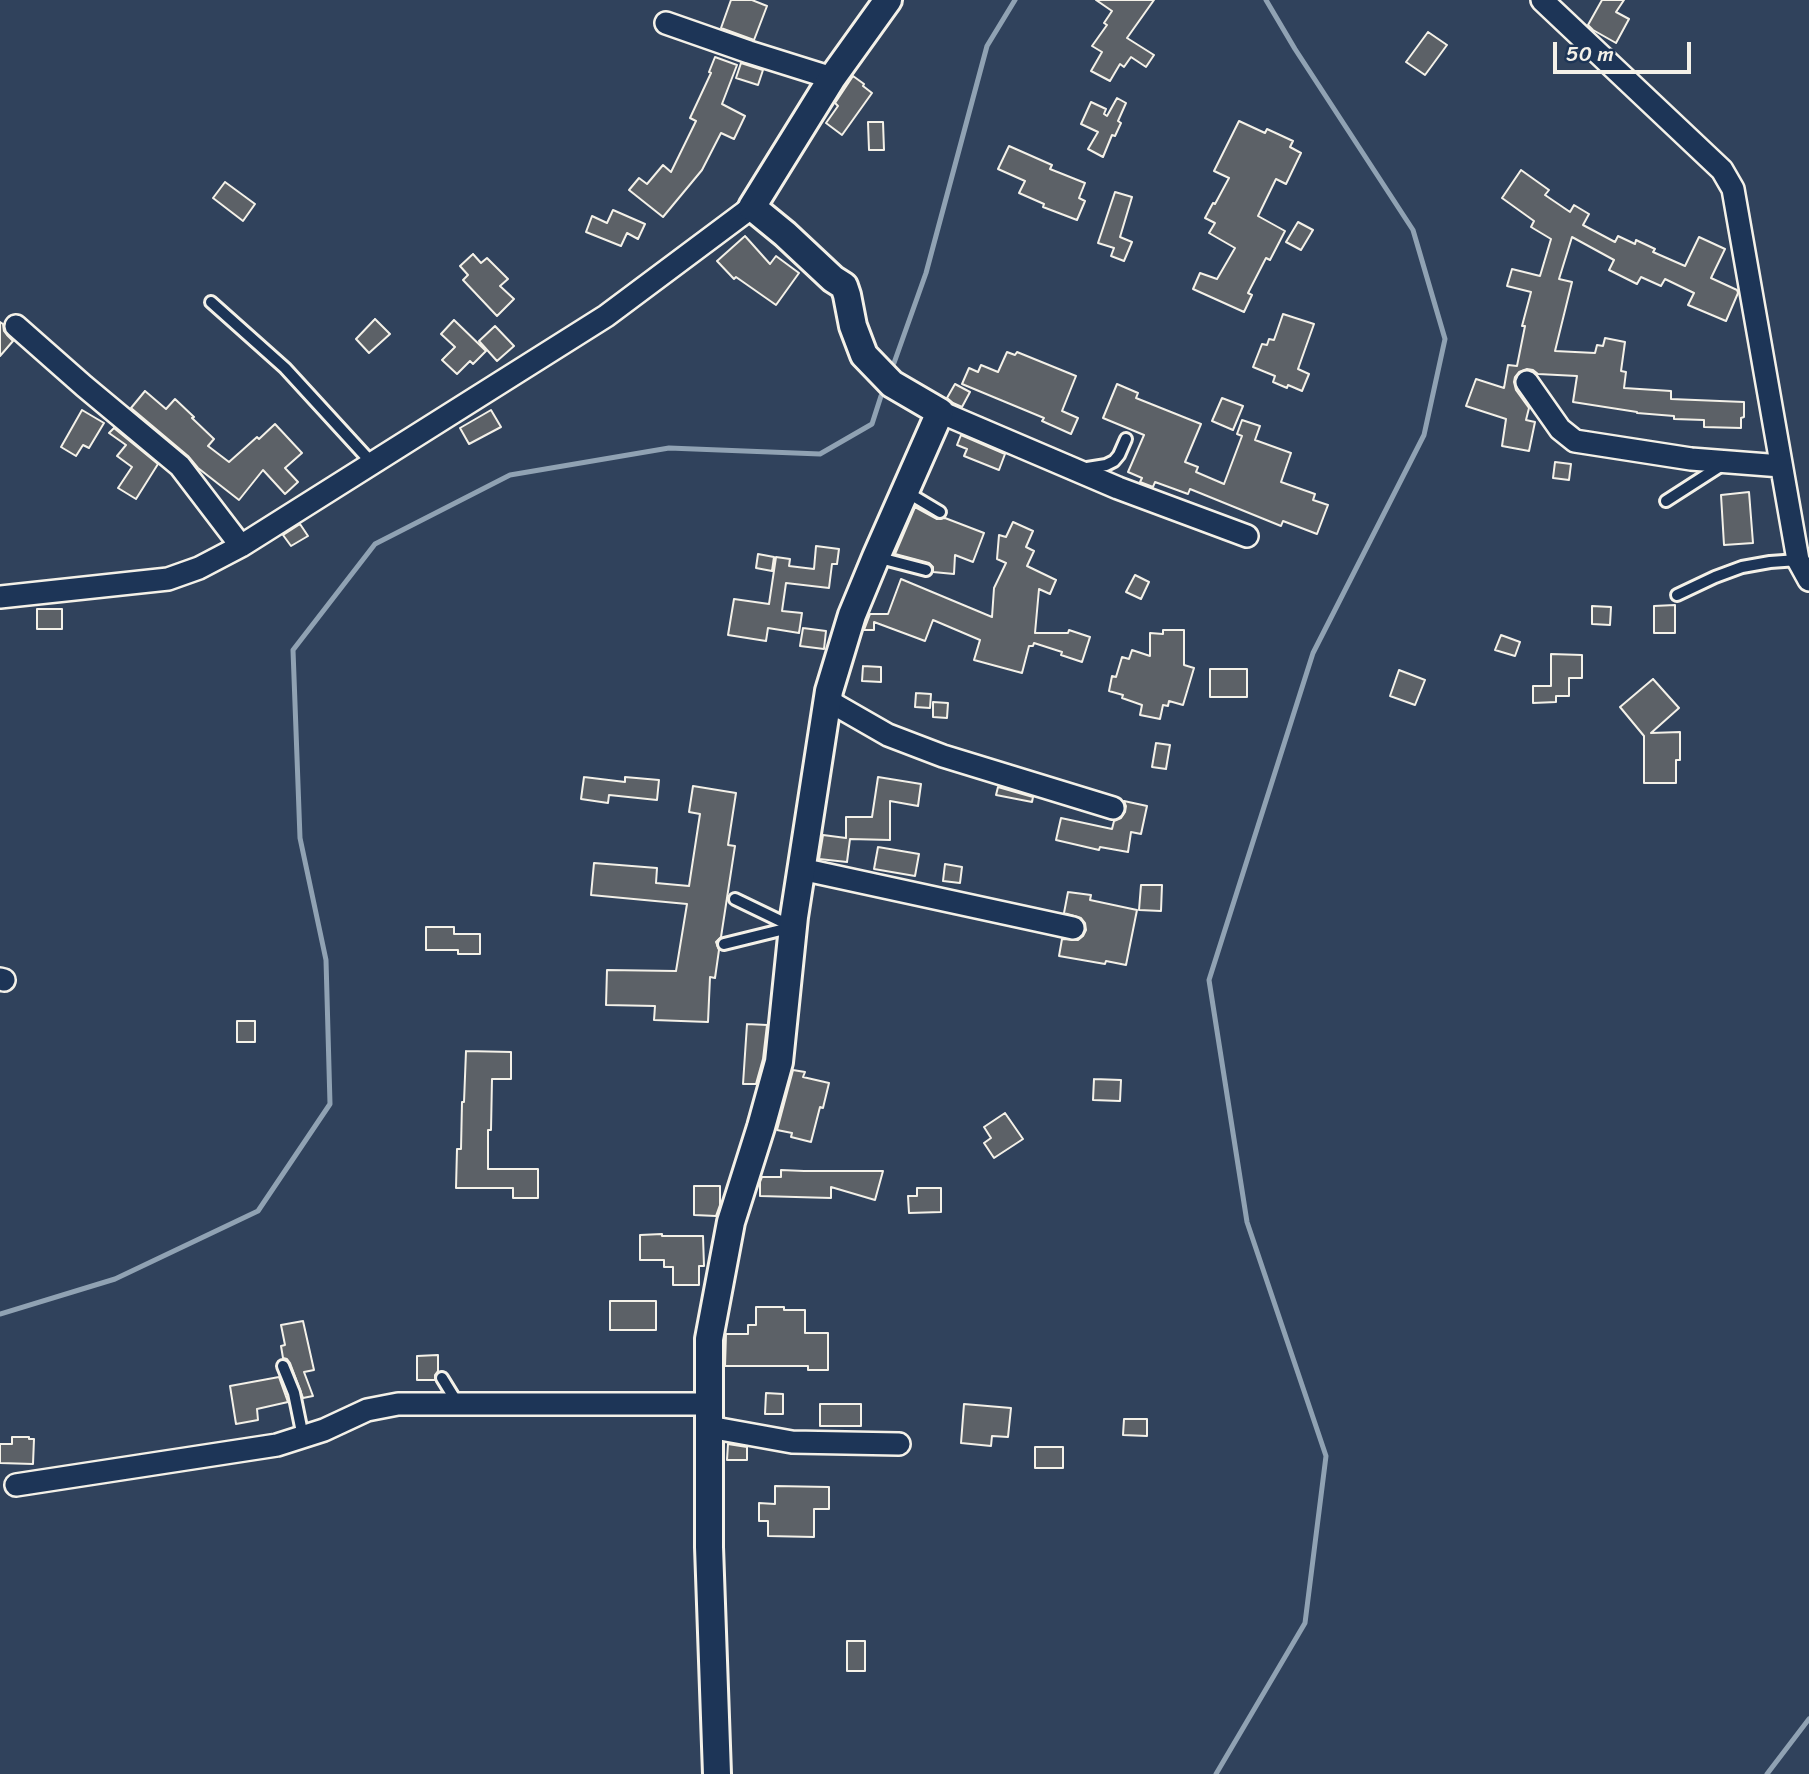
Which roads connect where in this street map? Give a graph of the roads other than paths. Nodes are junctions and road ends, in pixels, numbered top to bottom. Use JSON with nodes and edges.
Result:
{"nodes":[{"id":1,"x":888,"y":0,"type":"edge"},
{"id":2,"x":1542,"y":0,"type":"edge"},
{"id":3,"x":666,"y":23,"type":"dead end"},
{"id":4,"x":832,"y":78,"type":"junction"},
{"id":5,"x":752,"y":207,"type":"junction"},
{"id":6,"x":211,"y":302,"type":"dead end"},
{"id":7,"x":16,"y":326,"type":"dead end"},
{"id":8,"x":1527,"y":382,"type":"dead end"},
{"id":9,"x":932,"y":408,"type":"junction"},
{"id":10,"x":1126,"y":439,"type":"dead end"},
{"id":11,"x":1728,"y":461,"type":"junction"},
{"id":12,"x":372,"y":463,"type":"junction"},
{"id":13,"x":1781,"y":466,"type":"junction"},
{"id":14,"x":1076,"y":470,"type":"junction"},
{"id":15,"x":905,"y":491,"type":"junction"},
{"id":16,"x":1665,"y":501,"type":"dead end"},
{"id":17,"x":940,"y":512,"type":"dead end"},
{"id":18,"x":1247,"y":536,"type":"dead end"},
{"id":19,"x":241,"y":546,"type":"junction"},
{"id":20,"x":876,"y":557,"type":"junction"},
{"id":21,"x":1798,"y":560,"type":"junction"},
{"id":22,"x":926,"y":570,"type":"dead end"},
{"id":23,"x":1809,"y":580,"type":"edge"},
{"id":24,"x":1677,"y":595,"type":"dead end"},
{"id":25,"x":0,"y":597,"type":"edge"},
{"id":26,"x":827,"y":700,"type":"junction"},
{"id":27,"x":1112,"y":808,"type":"dead end"},
{"id":28,"x":801,"y":869,"type":"junction"},
{"id":29,"x":735,"y":899,"type":"dead end"},
{"id":30,"x":793,"y":927,"type":"junction"},
{"id":31,"x":1073,"y":929,"type":"dead end"},
{"id":32,"x":724,"y":944,"type":"dead end"},
{"id":33,"x":283,"y":1366,"type":"dead end"},
{"id":34,"x":442,"y":1378,"type":"dead end"},
{"id":35,"x":458,"y":1404,"type":"junction"},
{"id":36,"x":709,"y":1415,"type":"junction"},
{"id":37,"x":303,"y":1437,"type":"junction"},
{"id":38,"x":900,"y":1444,"type":"dead end"},
{"id":39,"x":16,"y":1485,"type":"dead end"},
{"id":40,"x":717,"y":1774,"type":"edge"}],
"edges":[{"from":1,"to":4,"type":"street"},
{"from":2,"to":13,"type":"street"},
{"from":3,"to":4,"type":"street"},
{"from":4,"to":5,"type":"street"},
{"from":5,"to":9,"type":"street"},
{"from":5,"to":12,"type":"street"},
{"from":6,"to":12,"type":"lane"},
{"from":7,"to":19,"type":"street"},
{"from":8,"to":11,"type":"street"},
{"from":9,"to":14,"type":"street"},
{"from":9,"to":15,"type":"street"},
{"from":10,"to":14,"type":"lane"},
{"from":11,"to":13,"type":"street"},
{"from":11,"to":16,"type":"lane"},
{"from":12,"to":19,"type":"street"},
{"from":13,"to":21,"type":"street"},
{"from":14,"to":18,"type":"street"},
{"from":15,"to":17,"type":"lane"},
{"from":15,"to":20,"type":"street"},
{"from":19,"to":25,"type":"street"},
{"from":20,"to":22,"type":"lane"},
{"from":20,"to":26,"type":"street"},
{"from":21,"to":23,"type":"street"},
{"from":21,"to":24,"type":"lane"},
{"from":26,"to":27,"type":"street"},
{"from":26,"to":28,"type":"street"},
{"from":28,"to":30,"type":"street"},
{"from":28,"to":31,"type":"street"},
{"from":29,"to":30,"type":"lane"},
{"from":30,"to":32,"type":"lane"},
{"from":30,"to":36,"type":"street"},
{"from":33,"to":37,"type":"lane"},
{"from":34,"to":35,"type":"lane"},
{"from":35,"to":36,"type":"street"},
{"from":35,"to":37,"type":"street"},
{"from":36,"to":38,"type":"street"},
{"from":36,"to":40,"type":"street"},
{"from":37,"to":39,"type":"street"}]}
